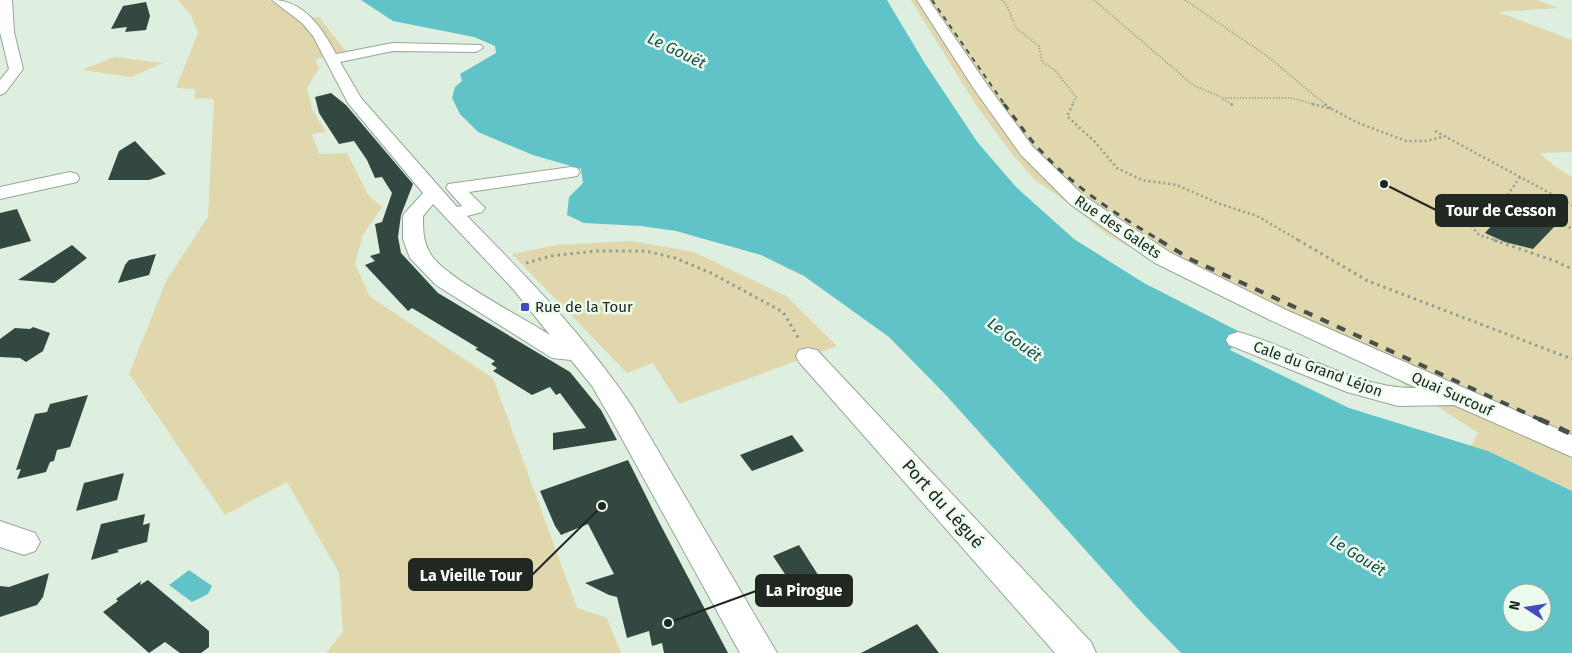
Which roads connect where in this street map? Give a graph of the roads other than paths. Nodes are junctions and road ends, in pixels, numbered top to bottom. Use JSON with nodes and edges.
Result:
{"nodes":[{"id":1,"x":6,"y":0,"type":"edge"},
{"id":2,"x":278,"y":0,"type":"edge"},
{"id":3,"x":923,"y":0,"type":"edge"},
{"id":4,"x":476,"y":48,"type":"dead end"},
{"id":5,"x":332,"y":59,"type":"junction"},
{"id":6,"x":0,"y":90,"type":"edge"},
{"id":7,"x":571,"y":172,"type":"dead end"},
{"id":8,"x":70,"y":178,"type":"dead end"},
{"id":9,"x":0,"y":193,"type":"edge"},
{"id":10,"x":433,"y":194,"type":"junction"},
{"id":11,"x":453,"y":214,"type":"junction"},
{"id":12,"x":1238,"y":340,"type":"dead end"},
{"id":13,"x":1333,"y":340,"type":"joint"},
{"id":14,"x":578,"y":352,"type":"junction"},
{"id":15,"x":808,"y":356,"type":"road end"},
{"id":16,"x":1458,"y":396,"type":"junction"},
{"id":17,"x":1572,"y":448,"type":"edge"},
{"id":18,"x":759,"y":653,"type":"edge"},
{"id":19,"x":1078,"y":653,"type":"edge"}],
"edges":[{"from":1,"to":6,"type":"street"},
{"from":2,"to":5,"type":"street"},
{"from":3,"to":13,"type":"street","name":"Rue des Galets"},
{"from":4,"to":5,"type":"street"},
{"from":5,"to":10,"type":"street"},
{"from":7,"to":11,"type":"street"},
{"from":8,"to":9,"type":"street"},
{"from":10,"to":11,"type":"street"},
{"from":10,"to":14,"type":"street"},
{"from":11,"to":14,"type":"street"},
{"from":12,"to":16,"type":"street","name":"Cale du Grand Léjon"},
{"from":13,"to":16,"type":"street","name":"Quai Surcouf"},
{"from":14,"to":18,"type":"street"},
{"from":15,"to":19,"type":"street","name":"Port du Légué"},
{"from":16,"to":17,"type":"street","name":"Quai Surcouf"}]}
